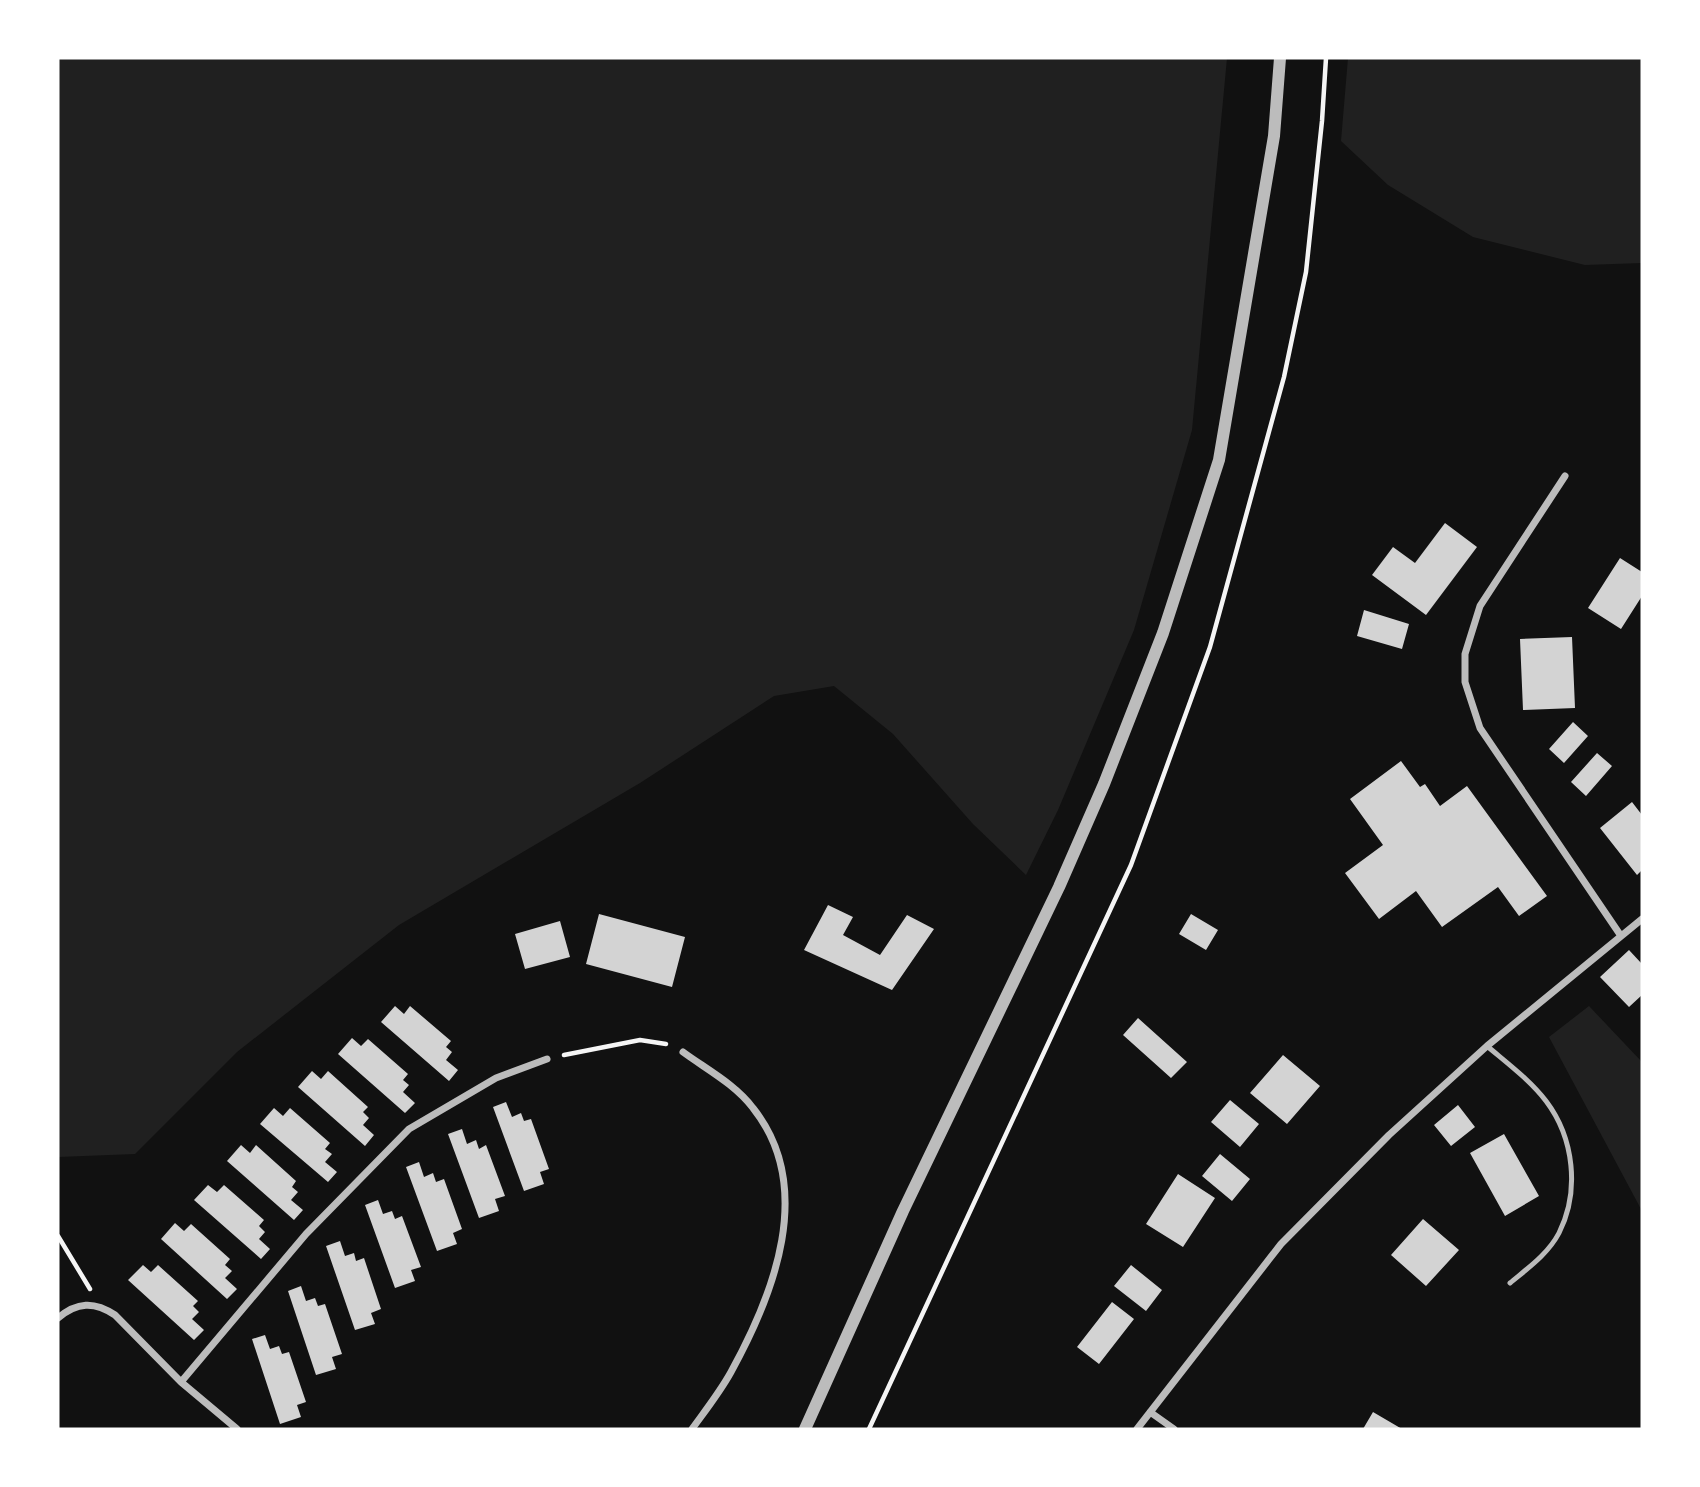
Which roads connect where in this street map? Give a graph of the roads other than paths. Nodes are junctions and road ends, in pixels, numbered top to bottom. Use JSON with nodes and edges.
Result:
{"nodes":[{"id":1,"x":1280,"y":58,"type":"edge"},
{"id":2,"x":1565,"y":476,"type":"dead end"},
{"id":3,"x":1642,"y":919,"type":"edge"},
{"id":4,"x":1621,"y":936,"type":"junction"},
{"id":5,"x":1487,"y":1046,"type":"junction"},
{"id":6,"x":682,"y":1052,"type":"road end"},
{"id":7,"x":547,"y":1059,"type":"road end"},
{"id":8,"x":1510,"y":1283,"type":"dead end"},
{"id":9,"x":58,"y":1318,"type":"edge"},
{"id":10,"x":181,"y":1382,"type":"junction"},
{"id":11,"x":1150,"y":1412,"type":"junction"},
{"id":12,"x":237,"y":1429,"type":"edge"},
{"id":13,"x":692,"y":1429,"type":"edge"},
{"id":14,"x":806,"y":1429,"type":"edge"},
{"id":15,"x":1137,"y":1429,"type":"edge"},
{"id":16,"x":1174,"y":1429,"type":"edge"}],
"edges":[{"from":1,"to":14,"type":"street"},
{"from":2,"to":4,"type":"street"},
{"from":3,"to":4,"type":"street"},
{"from":4,"to":5,"type":"street"},
{"from":5,"to":8,"type":"lane"},
{"from":5,"to":11,"type":"street"},
{"from":6,"to":13,"type":"street"},
{"from":7,"to":10,"type":"street"},
{"from":9,"to":10,"type":"street"},
{"from":10,"to":12,"type":"street"},
{"from":11,"to":15,"type":"street"},
{"from":11,"to":16,"type":"street"}]}
